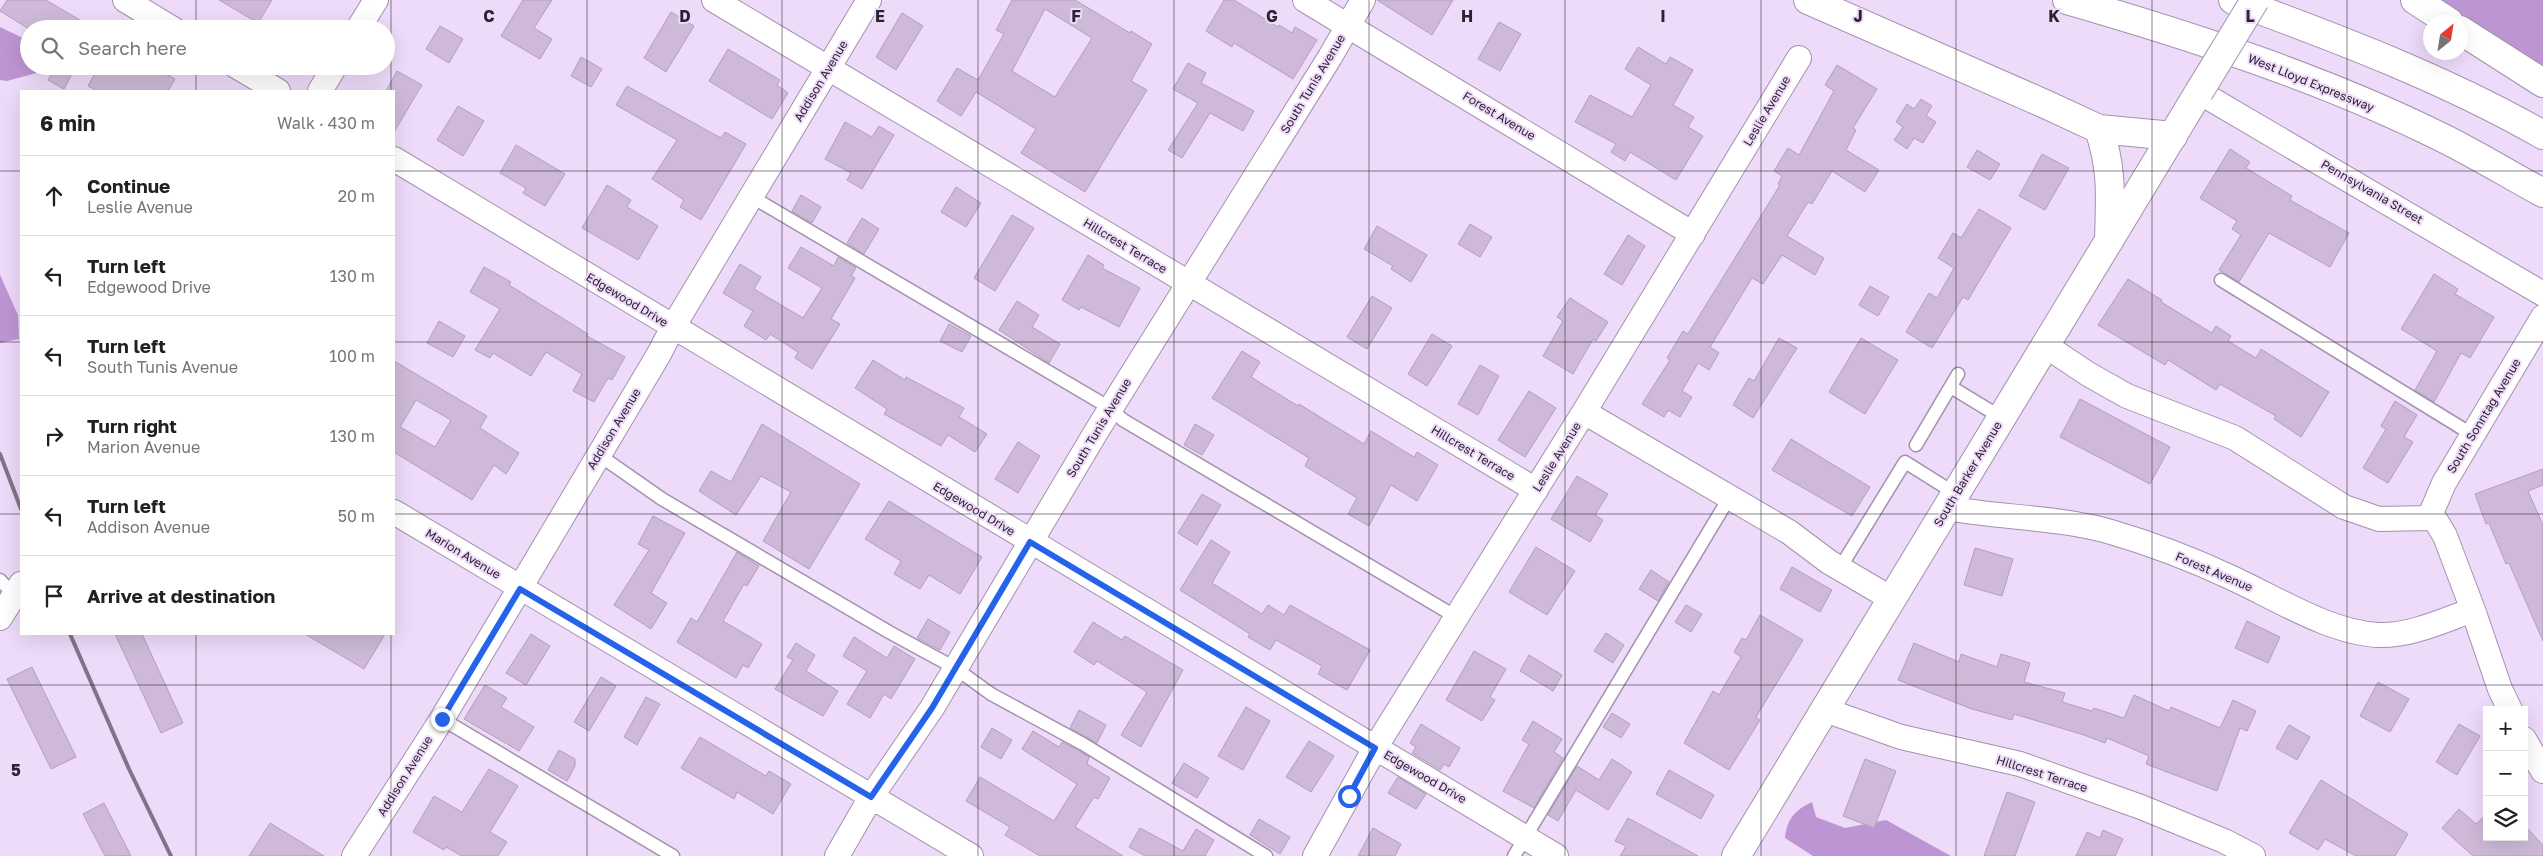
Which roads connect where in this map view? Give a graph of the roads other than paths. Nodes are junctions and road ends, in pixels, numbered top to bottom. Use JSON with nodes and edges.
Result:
{"nodes":[{"id":1,"x":125,"y":0,"type":"edge"},
{"id":2,"x":376,"y":0,"type":"edge"},
{"id":3,"x":714,"y":0,"type":"edge"},
{"id":4,"x":870,"y":0,"type":"edge"},
{"id":5,"x":1305,"y":0,"type":"edge"},
{"id":6,"x":1363,"y":0,"type":"edge"},
{"id":7,"x":1808,"y":0,"type":"edge"},
{"id":8,"x":2067,"y":0,"type":"edge"},
{"id":9,"x":2233,"y":0,"type":"edge"},
{"id":10,"x":2255,"y":0,"type":"edge"},
{"id":11,"x":2415,"y":0,"type":"edge"},
{"id":12,"x":2438,"y":15,"type":"edge"},
{"id":13,"x":158,"y":20,"type":"edge"},
{"id":14,"x":364,"y":20,"type":"edge"},
{"id":15,"x":1347,"y":26,"type":"junction"},
{"id":16,"x":2468,"y":35,"type":"edge"},
{"id":17,"x":1799,"y":58,"type":"dead end"},
{"id":18,"x":829,"y":69,"type":"junction"},
{"id":19,"x":251,"y":75,"type":"edge"},
{"id":20,"x":330,"y":75,"type":"edge"},
{"id":21,"x":2543,"y":83,"type":"edge"},
{"id":22,"x":276,"y":90,"type":"edge"},
{"id":23,"x":321,"y":90,"type":"edge"},
{"id":24,"x":2199,"y":92,"type":"junction"},
{"id":25,"x":2099,"y":129,"type":"junction"},
{"id":26,"x":2543,"y":135,"type":"edge"},
{"id":27,"x":2173,"y":136,"type":"junction"},
{"id":28,"x":395,"y":160,"type":"edge"},
{"id":29,"x":2543,"y":193,"type":"edge"},
{"id":30,"x":752,"y":197,"type":"junction"},
{"id":31,"x":1693,"y":234,"type":"junction"},
{"id":32,"x":2109,"y":241,"type":"junction"},
{"id":33,"x":2222,"y":280,"type":"dead end"},
{"id":34,"x":1188,"y":284,"type":"junction"},
{"id":35,"x":2543,"y":294,"type":"edge"},
{"id":36,"x":2543,"y":317,"type":"edge"},
{"id":37,"x":673,"y":327,"type":"junction"},
{"id":38,"x":2046,"y":346,"type":"junction"},
{"id":39,"x":1958,"y":374,"type":"dead end"},
{"id":40,"x":1951,"y":387,"type":"junction"},
{"id":41,"x":1110,"y":408,"type":"junction"},
{"id":42,"x":1584,"y":412,"type":"junction"},
{"id":43,"x":2002,"y":418,"type":"junction"},
{"id":44,"x":2473,"y":434,"type":"junction"},
{"id":45,"x":1916,"y":445,"type":"dead end"},
{"id":46,"x":599,"y":455,"type":"junction"},
{"id":47,"x":1536,"y":490,"type":"junction"},
{"id":48,"x":1729,"y":498,"type":"junction"},
{"id":49,"x":1951,"y":501,"type":"junction"},
{"id":50,"x":395,"y":513,"type":"edge"},
{"id":51,"x":2429,"y":518,"type":"junction"},
{"id":52,"x":1030,"y":542,"type":"junction"},
{"id":53,"x":1840,"y":568,"type":"junction"},
{"id":54,"x":12,"y":586,"type":"edge"},
{"id":55,"x":520,"y":589,"type":"junction"},
{"id":56,"x":1892,"y":599,"type":"junction"},
{"id":57,"x":2473,"y":610,"type":"junction"},
{"id":58,"x":0,"y":618,"type":"edge"},
{"id":59,"x":1458,"y":618,"type":"junction"},
{"id":60,"x":955,"y":668,"type":"junction"},
{"id":61,"x":2508,"y":706,"type":"edge"},
{"id":62,"x":1825,"y":710,"type":"junction"},
{"id":63,"x":442,"y":719,"type":"junction"},
{"id":64,"x":2528,"y":746,"type":"edge"},
{"id":65,"x":1375,"y":748,"type":"junction"},
{"id":66,"x":2543,"y":771,"type":"edge"},
{"id":67,"x":871,"y":797,"type":"junction"},
{"id":68,"x":1519,"y":846,"type":"edge"},
{"id":69,"x":364,"y":853,"type":"edge"},
{"id":70,"x":673,"y":856,"type":"edge"},
{"id":71,"x":837,"y":856,"type":"edge"},
{"id":72,"x":971,"y":856,"type":"edge"},
{"id":73,"x":1266,"y":856,"type":"edge"},
{"id":74,"x":1315,"y":856,"type":"edge"},
{"id":75,"x":1556,"y":856,"type":"edge"},
{"id":76,"x":1736,"y":856,"type":"edge"},
{"id":77,"x":2253,"y":856,"type":"edge"}],
"edges":[{"from":1,"to":13,"type":"street"},
{"from":2,"to":14,"type":"street"},
{"from":3,"to":18,"type":"street","name":"Hillcrest Terrace"},
{"from":4,"to":18,"type":"street","name":"Addison Avenue"},
{"from":5,"to":15,"type":"street","name":"Forest Avenue"},
{"from":6,"to":15,"type":"street","name":"South Tunis Avenue"},
{"from":7,"to":25,"type":"main road"},
{"from":8,"to":29,"type":"main road","name":"West Lloyd Expressway"},
{"from":9,"to":26,"type":"main road"},
{"from":10,"to":24,"type":"main road","name":"South Barker Avenue","bridge":true},
{"from":11,"to":12,"type":"main road"},
{"from":15,"to":31,"type":"street","name":"Forest Avenue"},
{"from":15,"to":34,"type":"street","name":"South Tunis Avenue"},
{"from":16,"to":21,"type":"main road"},
{"from":17,"to":31,"type":"street","name":"Leslie Avenue"},
{"from":18,"to":30,"type":"street","name":"Addison Avenue"},
{"from":18,"to":34,"type":"street","name":"Hillcrest Terrace"},
{"from":19,"to":22,"type":"street"},
{"from":20,"to":23,"type":"street"},
{"from":24,"to":27,"type":"main road","name":"South Barker Avenue"},
{"from":24,"to":35,"type":"street","name":"Pennsylvania Street"},
{"from":25,"to":27,"type":"main road"},
{"from":25,"to":32,"type":"main road"},
{"from":27,"to":32,"type":"main road","name":"South Barker Avenue"},
{"from":28,"to":37,"type":"street","name":"Edgewood Drive"},
{"from":30,"to":37,"type":"street","name":"Addison Avenue"},
{"from":30,"to":41,"type":"lane"},
{"from":31,"to":42,"type":"street","name":"Leslie Avenue"},
{"from":32,"to":38,"type":"main road","name":"South Barker Avenue"},
{"from":33,"to":44,"type":"lane"},
{"from":34,"to":41,"type":"street","name":"South Tunis Avenue"},
{"from":34,"to":47,"type":"street","name":"Hillcrest Terrace"},
{"from":36,"to":44,"type":"street","name":"South Sonntag Avenue"},
{"from":37,"to":46,"type":"street","name":"Addison Avenue"},
{"from":37,"to":52,"type":"street","name":"Edgewood Drive"},
{"from":38,"to":43,"type":"main road","name":"South Barker Avenue"},
{"from":38,"to":51,"type":"street"},
{"from":39,"to":40,"type":"lane"},
{"from":40,"to":43,"type":"lane"},
{"from":40,"to":45,"type":"lane"},
{"from":41,"to":52,"type":"street","name":"South Tunis Avenue"},
{"from":41,"to":59,"type":"lane"},
{"from":42,"to":47,"type":"street","name":"Leslie Avenue"},
{"from":42,"to":48,"type":"street"},
{"from":43,"to":49,"type":"main road","name":"South Barker Avenue"},
{"from":44,"to":51,"type":"street","name":"South Sonntag Avenue"},
{"from":46,"to":55,"type":"street","name":"Addison Avenue"},
{"from":46,"to":60,"type":"lane"},
{"from":47,"to":59,"type":"street","name":"Leslie Avenue"},
{"from":48,"to":53,"type":"street"},
{"from":48,"to":68,"type":"lane"},
{"from":49,"to":53,"type":"lane"},
{"from":49,"to":56,"type":"main road","name":"South Barker Avenue"},
{"from":49,"to":57,"type":"street","name":"Forest Avenue"},
{"from":50,"to":55,"type":"street","name":"Marion Avenue"},
{"from":51,"to":57,"type":"street"},
{"from":52,"to":60,"type":"street","name":"South Tunis Avenue"},
{"from":52,"to":65,"type":"street","name":"Edgewood Drive"},
{"from":53,"to":56,"type":"street"},
{"from":54,"to":58,"type":"street"},
{"from":55,"to":63,"type":"street","name":"Addison Avenue"},
{"from":55,"to":67,"type":"street","name":"Marion Avenue"},
{"from":56,"to":62,"type":"main road","name":"South Barker Avenue"},
{"from":57,"to":61,"type":"street"},
{"from":59,"to":65,"type":"street","name":"Leslie Avenue"},
{"from":60,"to":67,"type":"street","name":"South Tunis Avenue"},
{"from":60,"to":73,"type":"lane"},
{"from":62,"to":76,"type":"main road","name":"South Barker Avenue"},
{"from":62,"to":77,"type":"street","name":"Hillcrest Terrace"},
{"from":63,"to":69,"type":"street","name":"Addison Avenue"},
{"from":63,"to":70,"type":"lane"},
{"from":64,"to":66,"type":"street"},
{"from":65,"to":68,"type":"street","name":"Edgewood Drive"},
{"from":65,"to":74,"type":"street","name":"Leslie Avenue"},
{"from":67,"to":71,"type":"street","name":"South Tunis Avenue"},
{"from":67,"to":72,"type":"street","name":"Marion Avenue"},
{"from":68,"to":75,"type":"street","name":"Edgewood Drive"}]}
